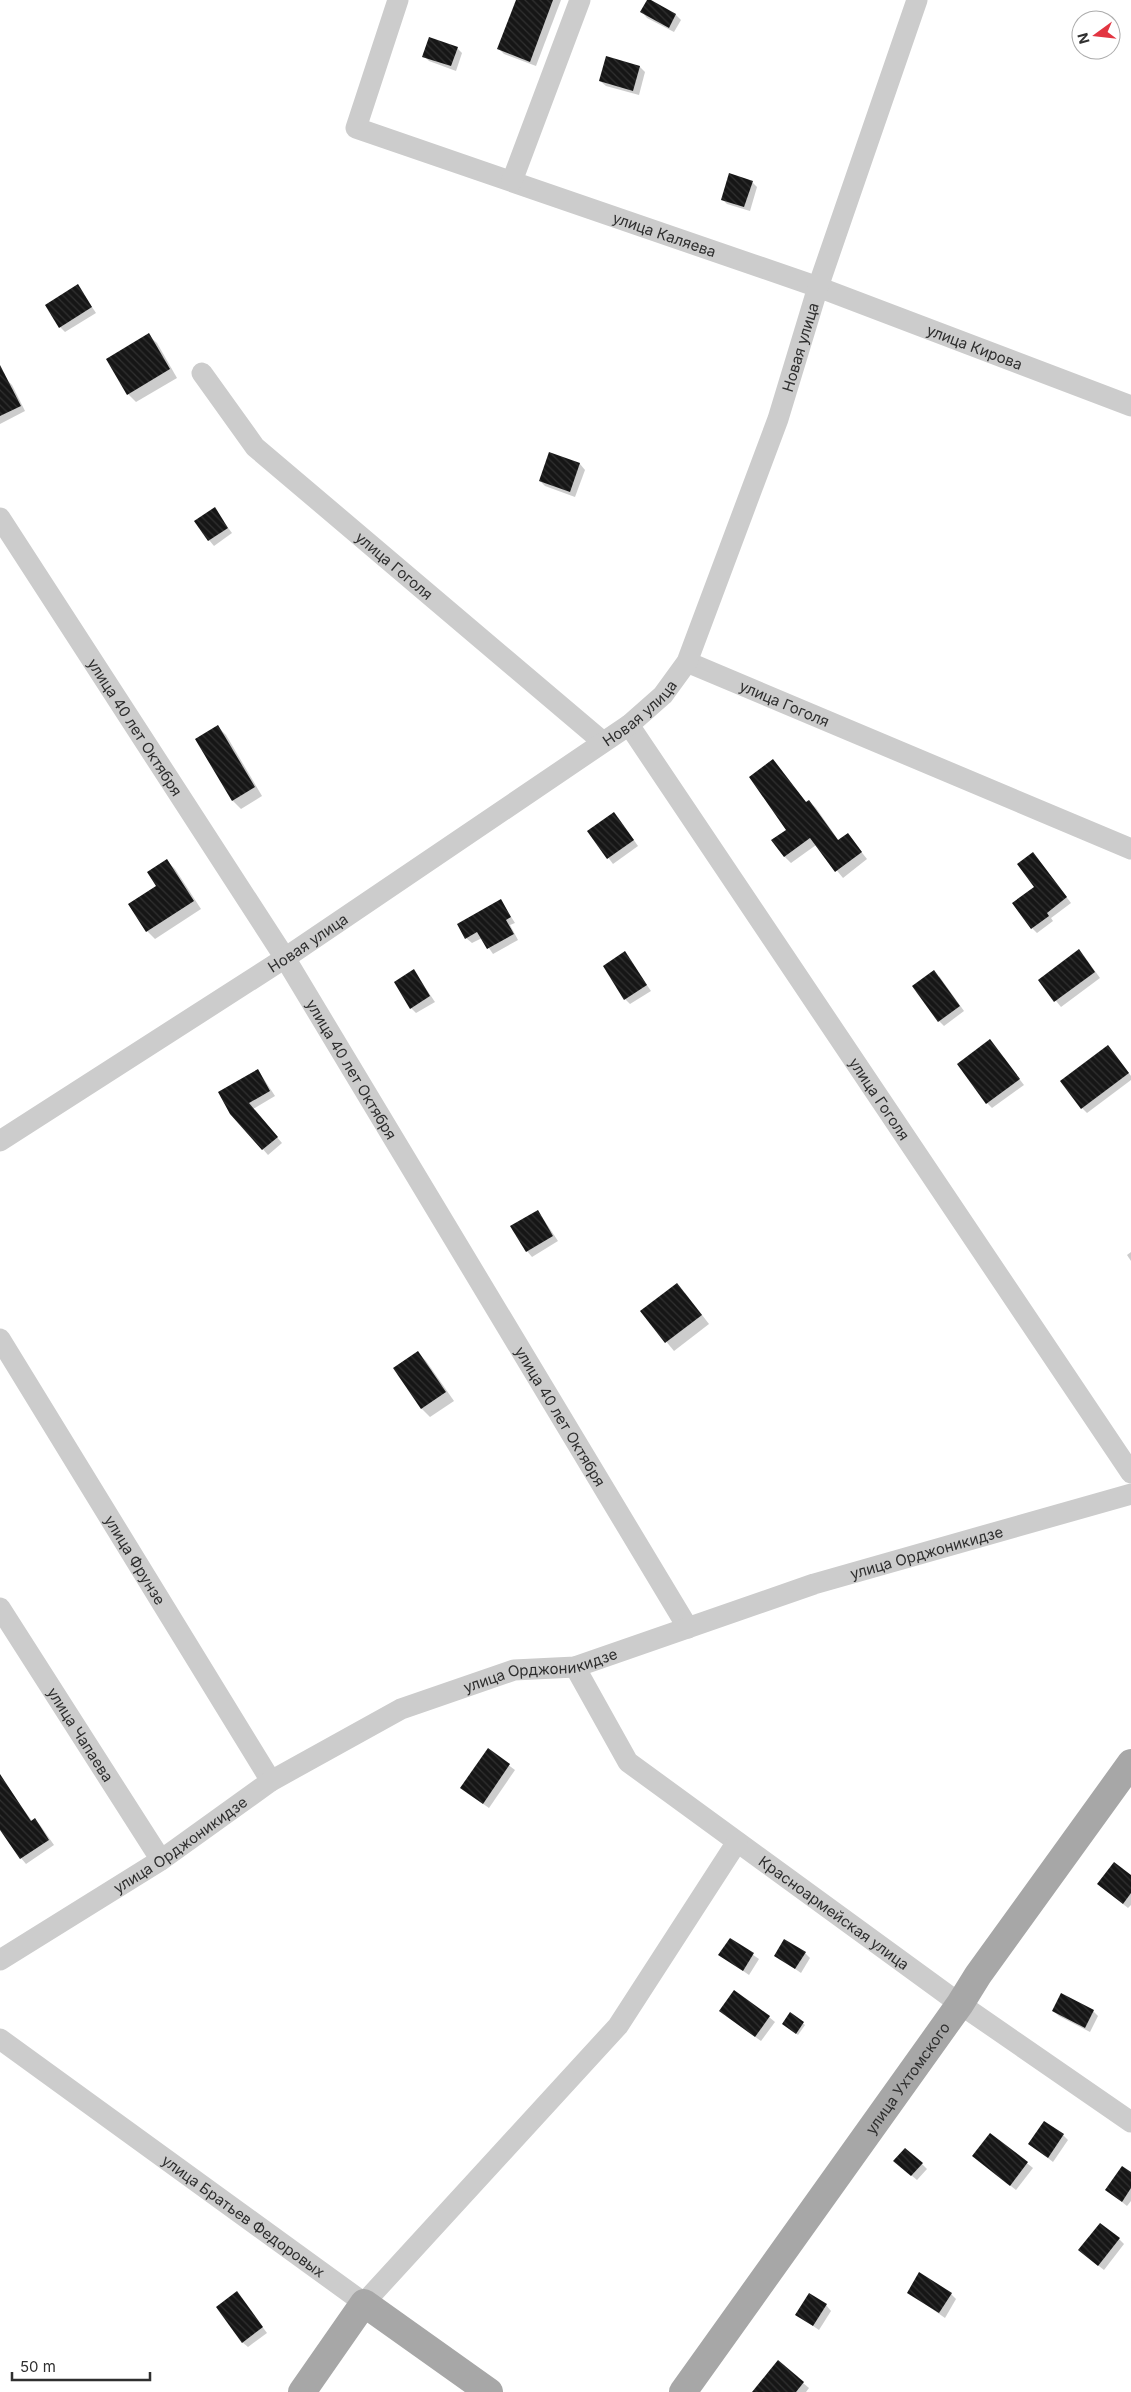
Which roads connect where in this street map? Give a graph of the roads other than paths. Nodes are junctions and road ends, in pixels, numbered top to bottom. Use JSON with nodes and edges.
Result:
{"nodes":[{"id":1,"x":398,"y":0,"type":"edge"},
{"id":2,"x":580,"y":0,"type":"edge"},
{"id":3,"x":917,"y":0,"type":"edge"},
{"id":4,"x":512,"y":181,"type":"junction"},
{"id":5,"x":818,"y":287,"type":"junction"},
{"id":6,"x":202,"y":373,"type":"dead end"},
{"id":7,"x":1131,"y":406,"type":"edge"},
{"id":8,"x":0,"y":518,"type":"edge"},
{"id":9,"x":687,"y":662,"type":"junction"},
{"id":10,"x":629,"y":725,"type":"junction"},
{"id":11,"x":603,"y":742,"type":"junction"},
{"id":12,"x":1131,"y":849,"type":"edge"},
{"id":13,"x":285,"y":958,"type":"junction"},
{"id":14,"x":0,"y":1141,"type":"edge"},
{"id":15,"x":0,"y":1339,"type":"edge"},
{"id":16,"x":1131,"y":1473,"type":"edge"},
{"id":17,"x":1131,"y":1494,"type":"edge"},
{"id":18,"x":0,"y":1608,"type":"edge"},
{"id":19,"x":688,"y":1628,"type":"junction"},
{"id":20,"x":575,"y":1666,"type":"junction"},
{"id":21,"x":1131,"y":1763,"type":"edge"},
{"id":22,"x":271,"y":1781,"type":"junction"},
{"id":23,"x":737,"y":1842,"type":"junction"},
{"id":24,"x":161,"y":1860,"type":"junction"},
{"id":25,"x":0,"y":1960,"type":"edge"},
{"id":26,"x":960,"y":2004,"type":"junction"},
{"id":27,"x":0,"y":2039,"type":"edge"},
{"id":28,"x":1131,"y":2122,"type":"edge"},
{"id":29,"x":364,"y":2302,"type":"junction"},
{"id":30,"x":302,"y":2392,"type":"edge"},
{"id":31,"x":489,"y":2392,"type":"edge"},
{"id":32,"x":683,"y":2392,"type":"edge"}],
"edges":[{"from":1,"to":4,"type":"street","name":"улица Каляева"},
{"from":2,"to":4,"type":"street"},
{"from":3,"to":5,"type":"street","name":"Новая улица"},
{"from":4,"to":5,"type":"street","name":"улица Каляева"},
{"from":5,"to":7,"type":"street","name":"улица Кирова"},
{"from":5,"to":9,"type":"street","name":"Новая улица"},
{"from":6,"to":11,"type":"street","name":"улица Гоголя"},
{"from":8,"to":13,"type":"street","name":"улица 40 лет Октября"},
{"from":9,"to":10,"type":"street","name":"Новая улица"},
{"from":9,"to":12,"type":"street","name":"улица Гоголя"},
{"from":10,"to":11,"type":"street","name":"Новая улица"},
{"from":10,"to":16,"type":"street","name":"улица Гоголя"},
{"from":11,"to":13,"type":"street","name":"Новая улица"},
{"from":13,"to":14,"type":"street","name":"Новая улица"},
{"from":13,"to":19,"type":"street","name":"улица 40 лет Октября"},
{"from":15,"to":22,"type":"street","name":"улица Фрунзе"},
{"from":17,"to":19,"type":"street","name":"улица Орджоникидзе"},
{"from":18,"to":24,"type":"street","name":"улица Чапаева"},
{"from":19,"to":20,"type":"street","name":"улица Орджоникидзе"},
{"from":20,"to":22,"type":"street","name":"улица Орджоникидзе"},
{"from":20,"to":23,"type":"street","name":"Красноармейская улица"},
{"from":21,"to":26,"type":"main road","name":"улица Ухтомского"},
{"from":22,"to":24,"type":"street","name":"улица Орджоникидзе"},
{"from":23,"to":26,"type":"street","name":"Красноармейская улица"},
{"from":23,"to":29,"type":"street"},
{"from":24,"to":25,"type":"street","name":"улица Орджоникидзе"},
{"from":26,"to":28,"type":"street","name":"Красноармейская улица"},
{"from":26,"to":32,"type":"main road","name":"улица Ухтомского"},
{"from":27,"to":29,"type":"street","name":"улица Братьев Федоровых"},
{"from":29,"to":30,"type":"main road"},
{"from":29,"to":31,"type":"main road","name":"улица Братьев Федоровых"}]}
